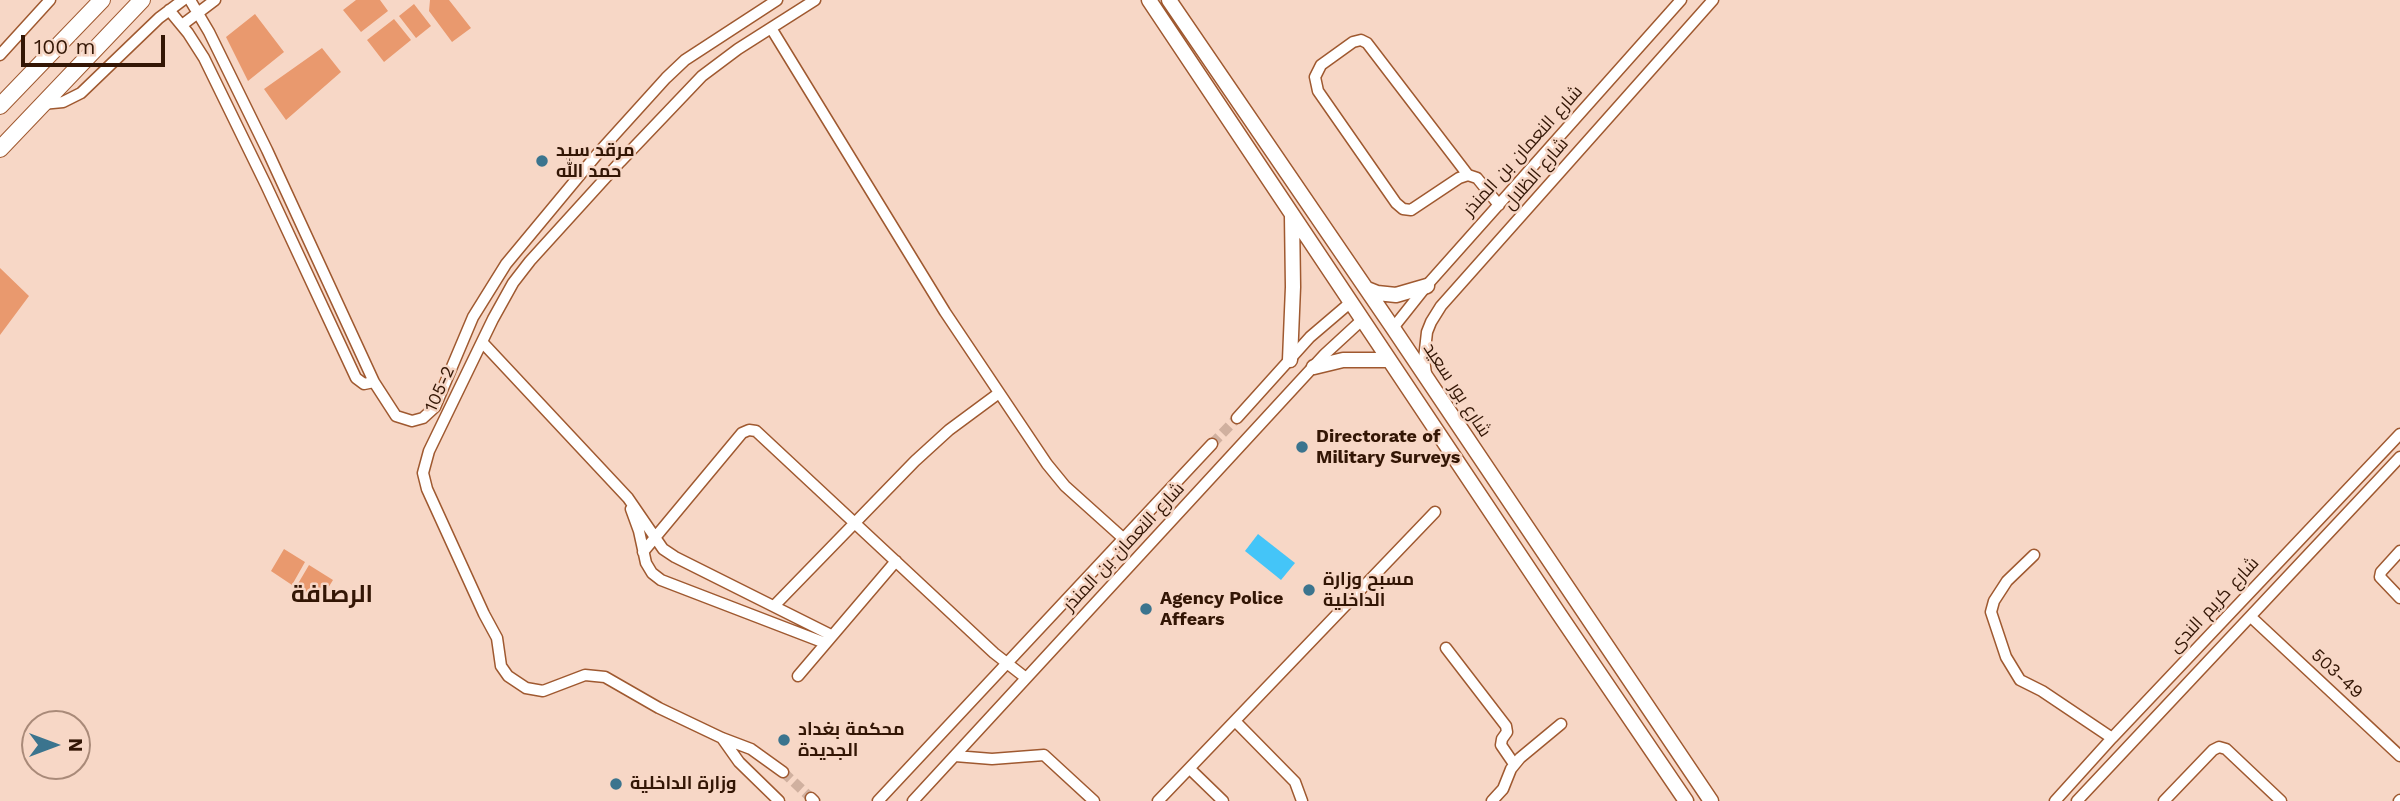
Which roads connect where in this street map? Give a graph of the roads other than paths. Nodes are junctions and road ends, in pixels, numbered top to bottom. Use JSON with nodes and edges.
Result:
{"nodes":[{"id":1,"x":50,"y":0,"type":"edge"},
{"id":2,"x":145,"y":0,"type":"edge"},
{"id":3,"x":183,"y":0,"type":"edge"},
{"id":4,"x":190,"y":0,"type":"edge"},
{"id":5,"x":215,"y":0,"type":"edge"},
{"id":6,"x":777,"y":0,"type":"edge"},
{"id":7,"x":815,"y":0,"type":"edge"},
{"id":8,"x":1149,"y":0,"type":"edge"},
{"id":9,"x":1169,"y":0,"type":"edge"},
{"id":10,"x":1681,"y":0,"type":"edge"},
{"id":11,"x":1713,"y":0,"type":"edge"},
{"id":12,"x":101,"y":1,"type":"edge"},
{"id":13,"x":169,"y":10,"type":"junction"},
{"id":14,"x":198,"y":13,"type":"junction"},
{"id":15,"x":1666,"y":17,"type":"junction"},
{"id":16,"x":183,"y":24,"type":"junction"},
{"id":17,"x":771,"y":28,"type":"junction"},
{"id":18,"x":209,"y":32,"type":"junction"},
{"id":19,"x":1684,"y":32,"type":"junction"},
{"id":20,"x":195,"y":42,"type":"junction"},
{"id":21,"x":0,"y":55,"type":"edge"},
{"id":22,"x":42,"y":104,"type":"junction"},
{"id":23,"x":0,"y":106,"type":"edge"},
{"id":24,"x":0,"y":149,"type":"edge"},
{"id":25,"x":1468,"y":176,"type":"junction"},
{"id":26,"x":1507,"y":195,"type":"junction"},
{"id":27,"x":1499,"y":205,"type":"junction"},
{"id":28,"x":1526,"y":211,"type":"junction"},
{"id":29,"x":1292,"y":214,"type":"junction"},
{"id":30,"x":296,"y":215,"type":"junction"},
{"id":31,"x":282,"y":221,"type":"junction"},
{"id":32,"x":1427,"y":286,"type":"junction"},
{"id":33,"x":1367,"y":289,"type":"junction"},
{"id":34,"x":1351,"y":302,"type":"junction"},
{"id":35,"x":1363,"y":319,"type":"junction"},
{"id":36,"x":1393,"y":328,"type":"junction"},
{"id":37,"x":482,"y":342,"type":"junction"},
{"id":38,"x":1290,"y":360,"type":"junction"},
{"id":39,"x":1388,"y":360,"type":"junction"},
{"id":40,"x":1314,"y":367,"type":"junction"},
{"id":41,"x":374,"y":382,"type":"junction"},
{"id":42,"x":1431,"y":387,"type":"junction"},
{"id":43,"x":999,"y":393,"type":"junction"},
{"id":44,"x":1237,"y":418,"type":"tunnel mouth"},
{"id":45,"x":2400,"y":434,"type":"edge"},
{"id":46,"x":1212,"y":444,"type":"tunnel mouth"},
{"id":47,"x":2400,"y":457,"type":"edge"},
{"id":48,"x":1184,"y":474,"type":"junction"},
{"id":49,"x":1200,"y":490,"type":"junction"},
{"id":50,"x":622,"y":491,"type":"junction"},
{"id":51,"x":1435,"y":512,"type":"dead end"},
{"id":52,"x":855,"y":523,"type":"junction"},
{"id":53,"x":654,"y":538,"type":"junction"},
{"id":54,"x":1124,"y":539,"type":"junction"},
{"id":55,"x":2400,"y":551,"type":"edge"},
{"id":56,"x":643,"y":552,"type":"junction"},
{"id":57,"x":2034,"y":555,"type":"dead end"},
{"id":58,"x":896,"y":561,"type":"junction"},
{"id":59,"x":2400,"y":598,"type":"edge"},
{"id":60,"x":774,"y":606,"type":"junction"},
{"id":61,"x":2251,"y":617,"type":"junction"},
{"id":62,"x":828,"y":639,"type":"junction"},
{"id":63,"x":1446,"y":648,"type":"dead end"},
{"id":64,"x":1008,"y":663,"type":"junction"},
{"id":65,"x":798,"y":676,"type":"dead end"},
{"id":66,"x":1027,"y":678,"type":"junction"},
{"id":67,"x":1236,"y":721,"type":"junction"},
{"id":68,"x":1561,"y":724,"type":"dead end"},
{"id":69,"x":722,"y":738,"type":"junction"},
{"id":70,"x":2112,"y":738,"type":"junction"},
{"id":71,"x":760,"y":754,"type":"junction"},
{"id":72,"x":955,"y":756,"type":"junction"},
{"id":73,"x":2400,"y":756,"type":"edge"},
{"id":74,"x":1514,"y":764,"type":"junction"},
{"id":75,"x":746,"y":769,"type":"junction"},
{"id":76,"x":1190,"y":769,"type":"junction"},
{"id":77,"x":783,"y":772,"type":"tunnel mouth"},
{"id":78,"x":2066,"y":789,"type":"junction"},
{"id":79,"x":779,"y":801,"type":"edge"},
{"id":80,"x":878,"y":801,"type":"edge"},
{"id":81,"x":914,"y":801,"type":"edge"},
{"id":82,"x":1094,"y":801,"type":"edge"},
{"id":83,"x":1158,"y":801,"type":"edge"},
{"id":84,"x":1223,"y":801,"type":"edge"},
{"id":85,"x":1303,"y":801,"type":"edge"},
{"id":86,"x":1492,"y":801,"type":"edge"},
{"id":87,"x":1686,"y":801,"type":"edge"},
{"id":88,"x":1710,"y":801,"type":"edge"},
{"id":89,"x":2055,"y":801,"type":"edge"},
{"id":90,"x":2077,"y":801,"type":"edge"},
{"id":91,"x":2164,"y":801,"type":"edge"},
{"id":92,"x":2281,"y":801,"type":"edge"}],
"edges":[{"from":1,"to":21,"type":"street"},
{"from":2,"to":22,"type":"highway"},
{"from":3,"to":13,"type":"street"},
{"from":4,"to":14,"type":"street"},
{"from":5,"to":14,"type":"street"},
{"from":6,"to":41,"type":"street"},
{"from":7,"to":17,"type":"street","name":"105-2"},
{"from":8,"to":29,"type":"main road"},
{"from":9,"to":33,"type":"main road","name":"شارع بور سعيد"},
{"from":10,"to":15,"type":"street","name":"شارع النعمان بن المنذر"},
{"from":11,"to":19,"type":"street","name":"شارع الظلال"},
{"from":12,"to":23,"type":"highway"},
{"from":13,"to":16,"type":"street"},
{"from":13,"to":22,"type":"street"},
{"from":14,"to":16,"type":"street"},
{"from":14,"to":18,"type":"street"},
{"from":15,"to":19,"type":"street"},
{"from":15,"to":26,"type":"street","name":"شارع النعمان بن المنذر"},
{"from":16,"to":20,"type":"street"},
{"from":17,"to":37,"type":"street","name":"105-2"},
{"from":17,"to":43,"type":"street"},
{"from":18,"to":20,"type":"street"},
{"from":18,"to":30,"type":"street"},
{"from":19,"to":28,"type":"street","name":"شارع الظلال"},
{"from":20,"to":31,"type":"street"},
{"from":22,"to":24,"type":"highway"},
{"from":25,"to":25,"type":"street"},
{"from":25,"to":27,"type":"street"},
{"from":26,"to":27,"type":"street","name":"شارع النعمان بن المنذر"},
{"from":26,"to":28,"type":"street"},
{"from":27,"to":32,"type":"street","name":"شارع النعمان بن المنذر"},
{"from":28,"to":42,"type":"street","name":"شارع الظلال"},
{"from":29,"to":34,"type":"main road"},
{"from":29,"to":38,"type":"main road"},
{"from":30,"to":31,"type":"street"},
{"from":30,"to":41,"type":"street"},
{"from":31,"to":41,"type":"street"},
{"from":32,"to":33,"type":"main road"},
{"from":32,"to":36,"type":"street","name":"شارع النعمان بن المنذر"},
{"from":33,"to":36,"type":"main road","name":"شارع بور سعيد"},
{"from":34,"to":35,"type":"main road"},
{"from":34,"to":38,"type":"street"},
{"from":35,"to":39,"type":"main road"},
{"from":35,"to":40,"type":"street","name":"شارع النعمان بن المنذر"},
{"from":36,"to":42,"type":"main road","name":"شارع بور سعيد"},
{"from":37,"to":50,"type":"street"},
{"from":37,"to":69,"type":"street","name":"105-2"},
{"from":38,"to":44,"type":"street"},
{"from":39,"to":40,"type":"main road"},
{"from":39,"to":87,"type":"main road"},
{"from":40,"to":49,"type":"street","name":"شارع النعمان بن المنذر"},
{"from":42,"to":88,"type":"main road","name":"شارع بور سعيد"},
{"from":43,"to":52,"type":"street"},
{"from":43,"to":54,"type":"street"},
{"from":45,"to":70,"type":"street","name":"شارع كريم الندى"},
{"from":46,"to":48,"type":"street","name":"شارع النعمان بن المنذر"},
{"from":47,"to":61,"type":"street","name":"شارع كريم الندى"},
{"from":48,"to":49,"type":"street"},
{"from":48,"to":54,"type":"street","name":"شارع النعمان بن المنذر"},
{"from":49,"to":66,"type":"street","name":"شارع النعمان بن المنذر"},
{"from":50,"to":53,"type":"street"},
{"from":50,"to":56,"type":"street"},
{"from":51,"to":67,"type":"street"},
{"from":52,"to":53,"type":"street"},
{"from":52,"to":58,"type":"street"},
{"from":52,"to":60,"type":"street"},
{"from":53,"to":56,"type":"street"},
{"from":53,"to":60,"type":"street"},
{"from":54,"to":64,"type":"street","name":"شارع النعمان بن المنذر"},
{"from":55,"to":59,"type":"street"},
{"from":56,"to":62,"type":"street"},
{"from":57,"to":70,"type":"street"},
{"from":58,"to":62,"type":"street"},
{"from":58,"to":64,"type":"street"},
{"from":60,"to":62,"type":"street"},
{"from":61,"to":73,"type":"street","name":"503-49"},
{"from":61,"to":90,"type":"street","name":"شارع كريم الندى"},
{"from":62,"to":65,"type":"street"},
{"from":63,"to":74,"type":"street"},
{"from":64,"to":66,"type":"street"},
{"from":64,"to":80,"type":"street","name":"شارع النعمان بن المنذر"},
{"from":66,"to":72,"type":"street","name":"شارع النعمان بن المنذر"},
{"from":67,"to":76,"type":"street"},
{"from":67,"to":85,"type":"street"},
{"from":68,"to":74,"type":"street"},
{"from":69,"to":71,"type":"street","name":"105-2"},
{"from":69,"to":75,"type":"street","name":"105-2"},
{"from":70,"to":78,"type":"street","name":"شارع كريم الندى"},
{"from":71,"to":75,"type":"street"},
{"from":71,"to":77,"type":"street","name":"105-2"},
{"from":72,"to":81,"type":"street","name":"شارع النعمان بن المنذر"},
{"from":72,"to":82,"type":"street"},
{"from":74,"to":86,"type":"street"},
{"from":75,"to":79,"type":"street","name":"105-2"},
{"from":76,"to":83,"type":"street"},
{"from":76,"to":84,"type":"street"},
{"from":78,"to":89,"type":"street","name":"شارع كريم الندى"},
{"from":78,"to":90,"type":"street"},
{"from":91,"to":92,"type":"street"}]}
